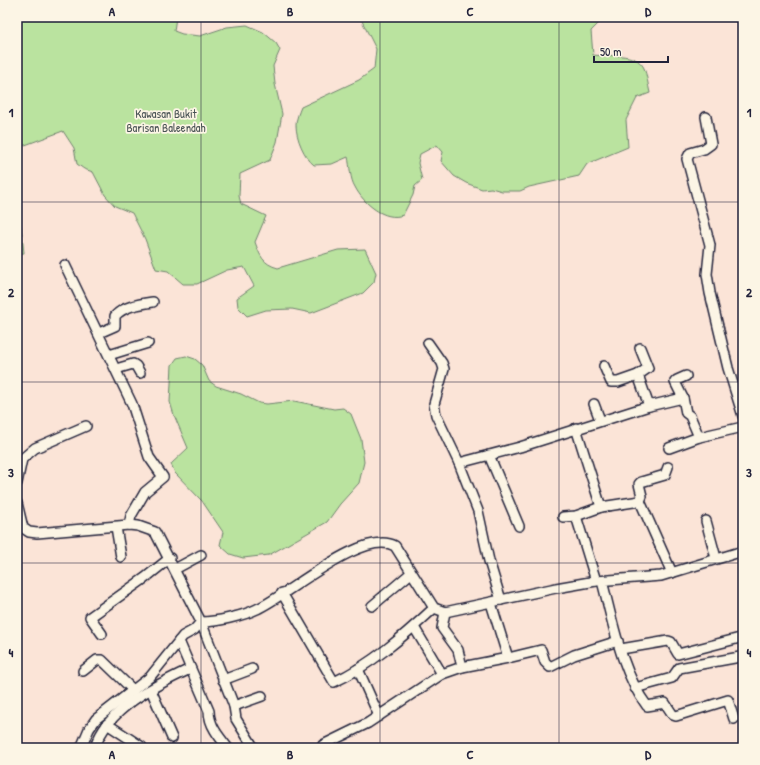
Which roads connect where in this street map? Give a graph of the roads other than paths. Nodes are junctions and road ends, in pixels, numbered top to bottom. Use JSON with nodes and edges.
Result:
{"nodes":[{"id":1,"x":706,"y":117,"type":"dead end"},
{"id":2,"x":66,"y":265,"type":"dead end"},
{"id":3,"x":153,"y":302,"type":"dead end"},
{"id":4,"x":99,"y":333,"type":"junction"},
{"id":5,"x":148,"y":343,"type":"dead end"},
{"id":6,"x":428,"y":343,"type":"dead end"},
{"id":7,"x":640,"y":348,"type":"dead end"},
{"id":8,"x":109,"y":355,"type":"junction"},
{"id":9,"x":604,"y":366,"type":"dead end"},
{"id":10,"x":116,"y":369,"type":"junction"},
{"id":11,"x":140,"y":373,"type":"dead end"},
{"id":12,"x":638,"y":375,"type":"junction"},
{"id":13,"x":686,"y":376,"type":"dead end"},
{"id":14,"x":743,"y":382,"type":"edge"},
{"id":15,"x":735,"y":388,"type":"junction"},
{"id":16,"x":683,"y":398,"type":"junction"},
{"id":17,"x":594,"y":404,"type":"dead end"},
{"id":18,"x":649,"y":406,"type":"junction"},
{"id":19,"x":743,"y":416,"type":"edge"},
{"id":20,"x":600,"y":420,"type":"junction"},
{"id":21,"x":86,"y":426,"type":"dead end"},
{"id":22,"x":743,"y":427,"type":"edge"},
{"id":23,"x":576,"y":428,"type":"junction"},
{"id":24,"x":699,"y":437,"type":"junction"},
{"id":25,"x":669,"y":448,"type":"dead end"},
{"id":26,"x":488,"y":455,"type":"junction"},
{"id":27,"x":459,"y":463,"type":"junction"},
{"id":28,"x":668,"y":467,"type":"dead end"},
{"id":29,"x":17,"y":483,"type":"edge"},
{"id":30,"x":640,"y":501,"type":"junction"},
{"id":31,"x":17,"y":503,"type":"edge"},
{"id":32,"x":601,"y":507,"type":"junction"},
{"id":33,"x":576,"y":516,"type":"junction"},
{"id":34,"x":562,"y":517,"type":"dead end"},
{"id":35,"x":706,"y":521,"type":"dead end"},
{"id":36,"x":129,"y":526,"type":"junction"},
{"id":37,"x":519,"y":526,"type":"dead end"},
{"id":38,"x":116,"y":527,"type":"junction"},
{"id":39,"x":743,"y":551,"type":"edge"},
{"id":40,"x":201,"y":556,"type":"dead end"},
{"id":41,"x":121,"y":557,"type":"dead end"},
{"id":42,"x":170,"y":558,"type":"junction"},
{"id":43,"x":716,"y":558,"type":"junction"},
{"id":44,"x":175,"y":569,"type":"junction"},
{"id":45,"x":411,"y":573,"type":"junction"},
{"id":46,"x":672,"y":573,"type":"junction"},
{"id":47,"x":599,"y":581,"type":"junction"},
{"id":48,"x":282,"y":593,"type":"junction"},
{"id":49,"x":501,"y":600,"type":"junction"},
{"id":50,"x":491,"y":603,"type":"junction"},
{"id":51,"x":372,"y":606,"type":"dead end"},
{"id":52,"x":434,"y":608,"type":"junction"},
{"id":53,"x":445,"y":612,"type":"junction"},
{"id":54,"x":201,"y":622,"type":"junction"},
{"id":55,"x":414,"y":627,"type":"junction"},
{"id":56,"x":102,"y":634,"type":"dead end"},
{"id":57,"x":740,"y":638,"type":"dead end"},
{"id":58,"x":179,"y":641,"type":"junction"},
{"id":59,"x":620,"y":645,"type":"junction"},
{"id":60,"x":740,"y":657,"type":"dead end"},
{"id":61,"x":508,"y":658,"type":"junction"},
{"id":62,"x":462,"y":667,"type":"junction"},
{"id":63,"x":252,"y":668,"type":"dead end"},
{"id":64,"x":190,"y":669,"type":"junction"},
{"id":65,"x":358,"y":669,"type":"junction"},
{"id":66,"x":83,"y":671,"type":"dead end"},
{"id":67,"x":442,"y":674,"type":"junction"},
{"id":68,"x":223,"y":680,"type":"junction"},
{"id":69,"x":635,"y":688,"type":"junction"},
{"id":70,"x":133,"y":690,"type":"junction"},
{"id":71,"x":151,"y":690,"type":"junction"},
{"id":72,"x":262,"y":696,"type":"dead end"},
{"id":73,"x":234,"y":706,"type":"junction"},
{"id":74,"x":379,"y":716,"type":"junction"},
{"id":75,"x":734,"y":719,"type":"dead end"},
{"id":76,"x":107,"y":724,"type":"junction"},
{"id":77,"x":172,"y":738,"type":"dead end"},
{"id":78,"x":142,"y":747,"type":"dead end"},
{"id":79,"x":81,"y":748,"type":"edge"},
{"id":80,"x":95,"y":748,"type":"edge"},
{"id":81,"x":228,"y":748,"type":"edge"},
{"id":82,"x":254,"y":748,"type":"edge"},
{"id":83,"x":323,"y":748,"type":"edge"}],
"edges":[{"from":1,"to":15,"type":"street"},
{"from":2,"to":4,"type":"street"},
{"from":3,"to":4,"type":"street"},
{"from":4,"to":8,"type":"street"},
{"from":5,"to":8,"type":"street"},
{"from":6,"to":27,"type":"street"},
{"from":7,"to":12,"type":"street"},
{"from":8,"to":10,"type":"street"},
{"from":9,"to":12,"type":"street"},
{"from":10,"to":11,"type":"street"},
{"from":10,"to":36,"type":"street"},
{"from":12,"to":18,"type":"street"},
{"from":13,"to":16,"type":"street"},
{"from":14,"to":15,"type":"street"},
{"from":15,"to":19,"type":"street"},
{"from":16,"to":18,"type":"street"},
{"from":16,"to":24,"type":"street"},
{"from":17,"to":20,"type":"street"},
{"from":18,"to":20,"type":"street"},
{"from":20,"to":23,"type":"street"},
{"from":21,"to":29,"type":"street"},
{"from":22,"to":24,"type":"street"},
{"from":23,"to":26,"type":"street"},
{"from":23,"to":32,"type":"street"},
{"from":24,"to":25,"type":"street"},
{"from":26,"to":27,"type":"street"},
{"from":26,"to":37,"type":"street"},
{"from":27,"to":49,"type":"street"},
{"from":28,"to":30,"type":"street"},
{"from":30,"to":32,"type":"street"},
{"from":30,"to":46,"type":"street"},
{"from":31,"to":38,"type":"street"},
{"from":32,"to":33,"type":"street"},
{"from":33,"to":34,"type":"street"},
{"from":33,"to":47,"type":"street"},
{"from":35,"to":43,"type":"street"},
{"from":36,"to":38,"type":"street"},
{"from":36,"to":42,"type":"street"},
{"from":38,"to":41,"type":"street"},
{"from":39,"to":43,"type":"street"},
{"from":40,"to":44,"type":"street"},
{"from":42,"to":44,"type":"street"},
{"from":42,"to":56,"type":"street"},
{"from":43,"to":46,"type":"street"},
{"from":44,"to":54,"type":"street"},
{"from":45,"to":48,"type":"street"},
{"from":45,"to":51,"type":"street"},
{"from":45,"to":52,"type":"street"},
{"from":46,"to":47,"type":"street"},
{"from":47,"to":49,"type":"street"},
{"from":47,"to":59,"type":"street"},
{"from":48,"to":54,"type":"street"},
{"from":48,"to":65,"type":"street"},
{"from":49,"to":50,"type":"street"},
{"from":50,"to":53,"type":"street"},
{"from":50,"to":61,"type":"street"},
{"from":52,"to":53,"type":"street"},
{"from":52,"to":55,"type":"street"},
{"from":53,"to":62,"type":"street"},
{"from":54,"to":58,"type":"street"},
{"from":54,"to":68,"type":"street"},
{"from":55,"to":65,"type":"street"},
{"from":55,"to":67,"type":"street"},
{"from":57,"to":59,"type":"street"},
{"from":58,"to":64,"type":"street"},
{"from":58,"to":70,"type":"street"},
{"from":59,"to":61,"type":"street"},
{"from":59,"to":69,"type":"street"},
{"from":60,"to":69,"type":"street"},
{"from":61,"to":62,"type":"street"},
{"from":62,"to":67,"type":"street"},
{"from":63,"to":68,"type":"street"},
{"from":64,"to":71,"type":"street"},
{"from":64,"to":81,"type":"street"},
{"from":65,"to":74,"type":"street"},
{"from":66,"to":70,"type":"street"},
{"from":67,"to":74,"type":"street"},
{"from":68,"to":73,"type":"street"},
{"from":69,"to":75,"type":"street"},
{"from":70,"to":79,"type":"street"},
{"from":71,"to":76,"type":"street"},
{"from":71,"to":77,"type":"street"},
{"from":72,"to":73,"type":"street"},
{"from":73,"to":82,"type":"street"},
{"from":74,"to":83,"type":"street"},
{"from":76,"to":78,"type":"street"},
{"from":76,"to":80,"type":"street"}]}
